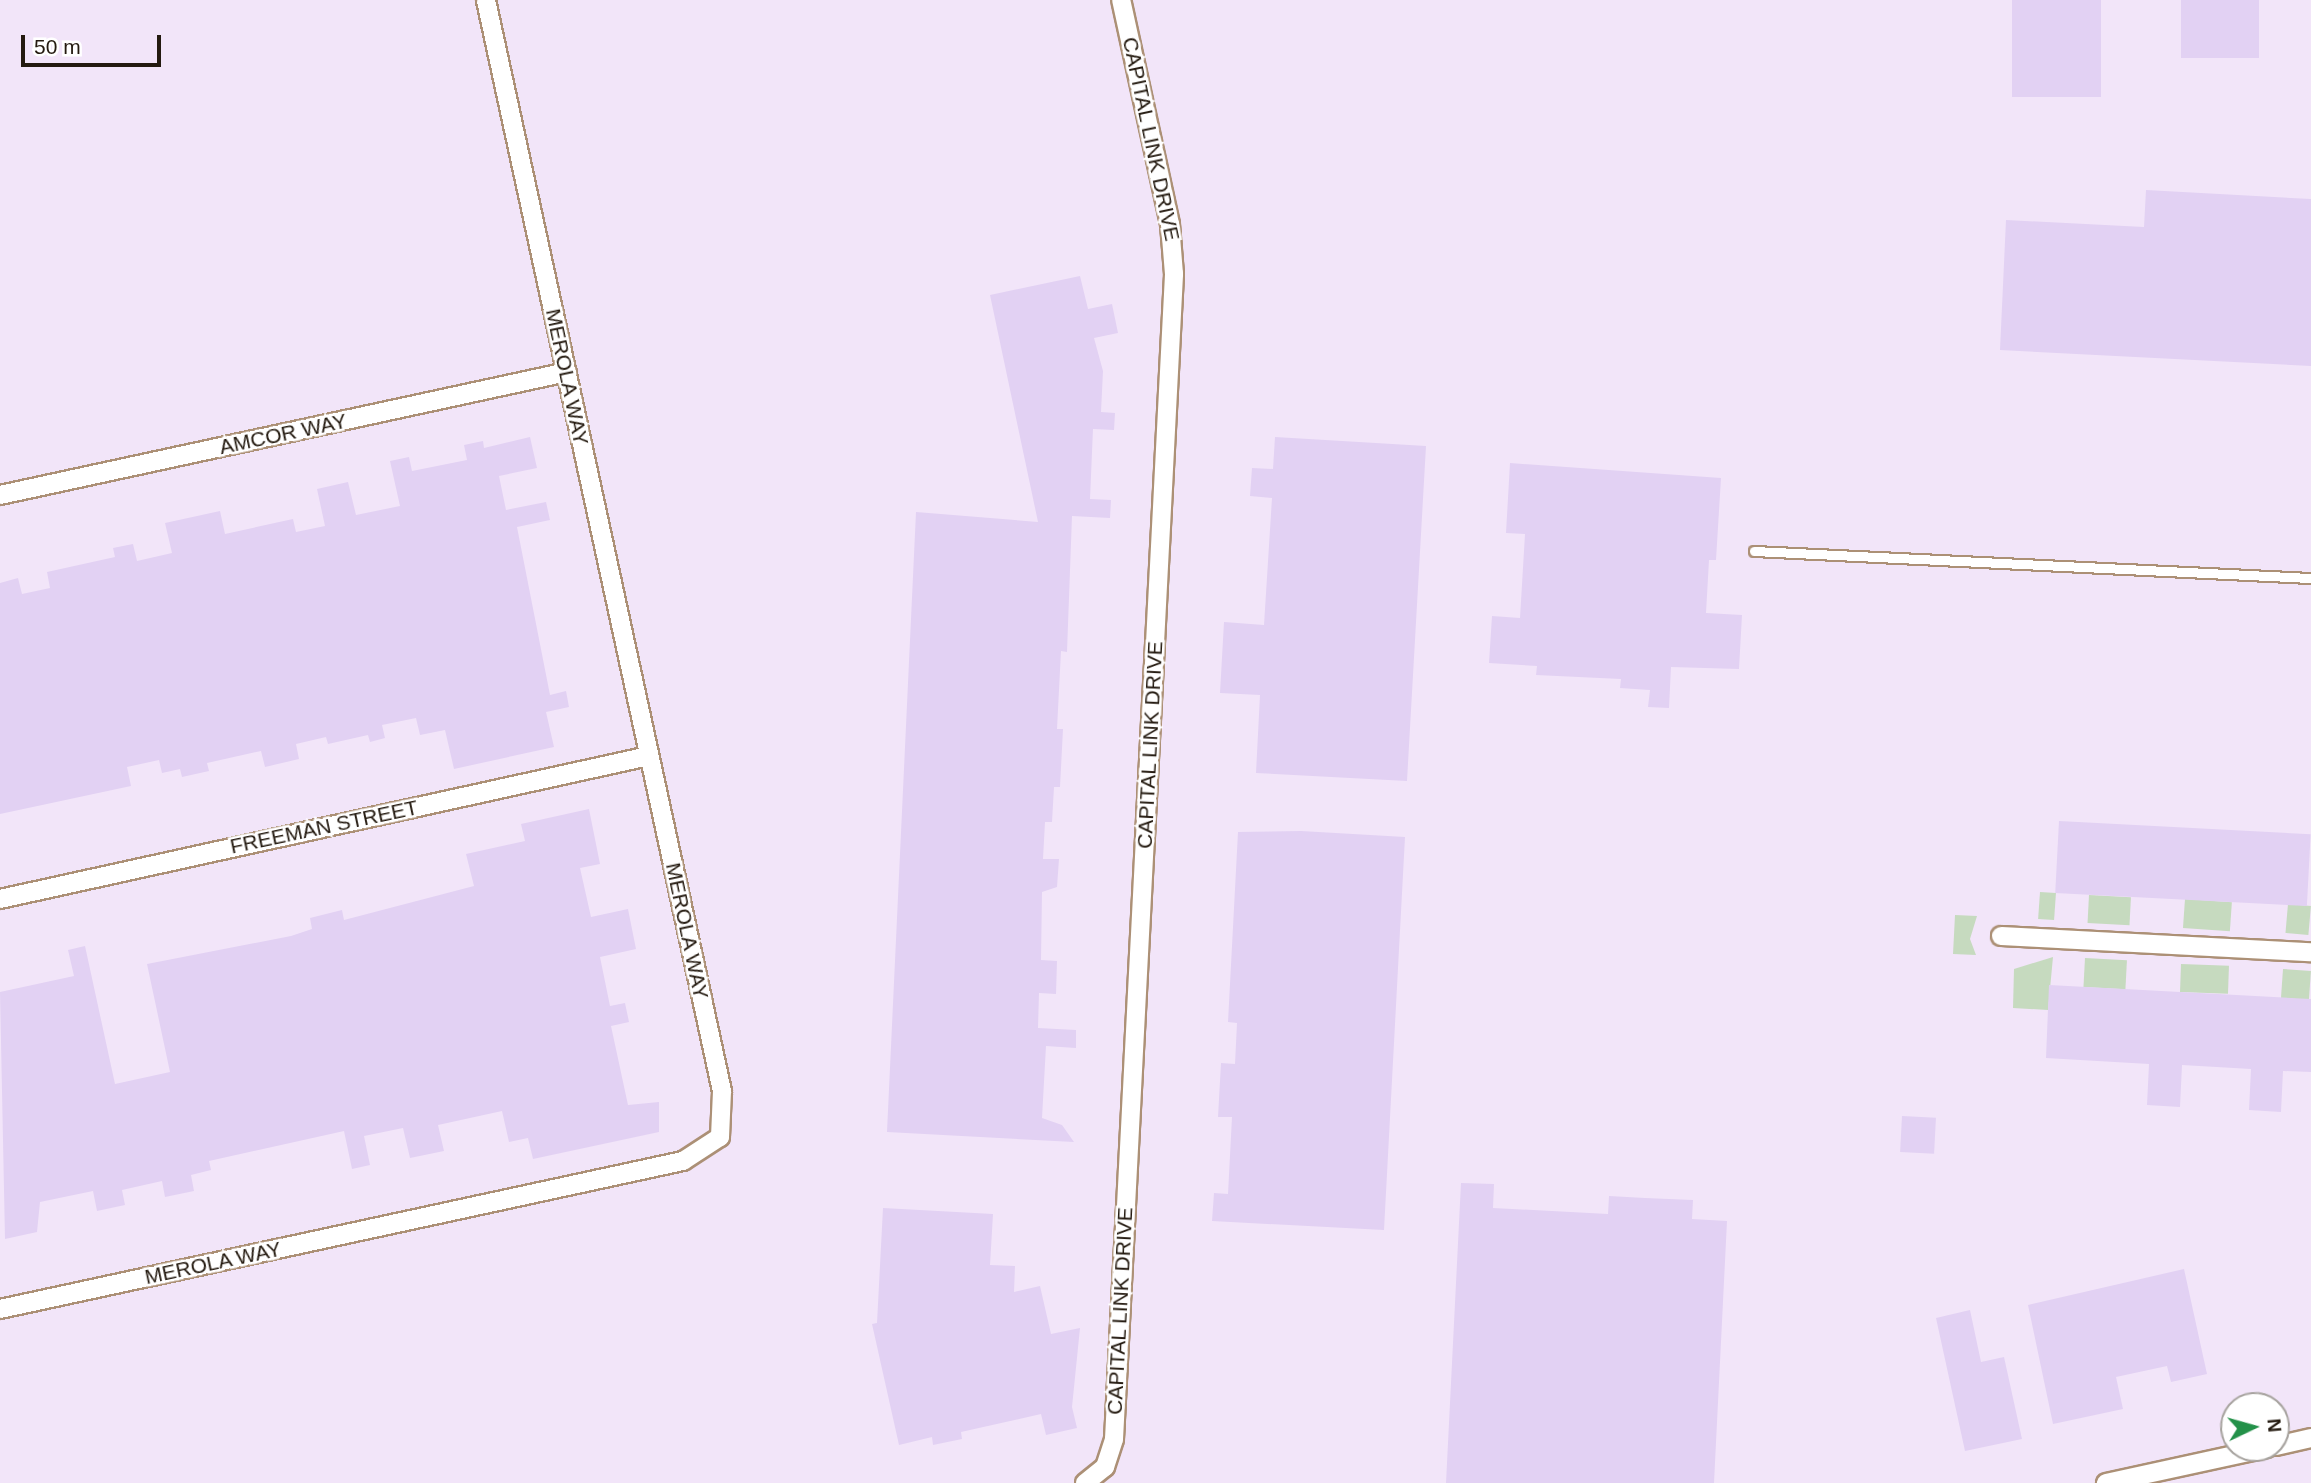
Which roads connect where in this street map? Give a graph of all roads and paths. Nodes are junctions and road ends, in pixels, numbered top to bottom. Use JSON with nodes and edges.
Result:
{"nodes":[{"id":1,"x":485,"y":0,"type":"edge"},
{"id":2,"x":1121,"y":0,"type":"edge"},
{"id":3,"x":566,"y":372,"type":"junction"},
{"id":4,"x":0,"y":495,"type":"edge"},
{"id":5,"x":1754,"y":551,"type":"dead end"},
{"id":6,"x":2311,"y":578,"type":"edge"},
{"id":7,"x":649,"y":756,"type":"junction"},
{"id":8,"x":0,"y":899,"type":"edge"},
{"id":9,"x":2001,"y":936,"type":"dead end"},
{"id":10,"x":2311,"y":952,"type":"edge"},
{"id":11,"x":0,"y":1309,"type":"edge"},
{"id":12,"x":2311,"y":1438,"type":"edge"},
{"id":13,"x":2290,"y":1443,"type":"edge"},
{"id":14,"x":2220,"y":1458,"type":"edge"},
{"id":15,"x":1085,"y":1483,"type":"edge"},
{"id":16,"x":2106,"y":1483,"type":"edge"}],
"edges":[{"from":1,"to":3,"type":"street","name":"MEROLA WAY"},
{"from":2,"to":15,"type":"street","name":"CAPITAL LINK DRIVE"},
{"from":3,"to":4,"type":"street","name":"AMCOR WAY"},
{"from":3,"to":7,"type":"street","name":"MEROLA WAY"},
{"from":5,"to":6,"type":"lane"},
{"from":7,"to":8,"type":"street","name":"FREEMAN STREET"},
{"from":7,"to":11,"type":"street","name":"MEROLA WAY"},
{"from":9,"to":10,"type":"street"},
{"from":12,"to":13,"type":"street"},
{"from":14,"to":16,"type":"street"}]}
